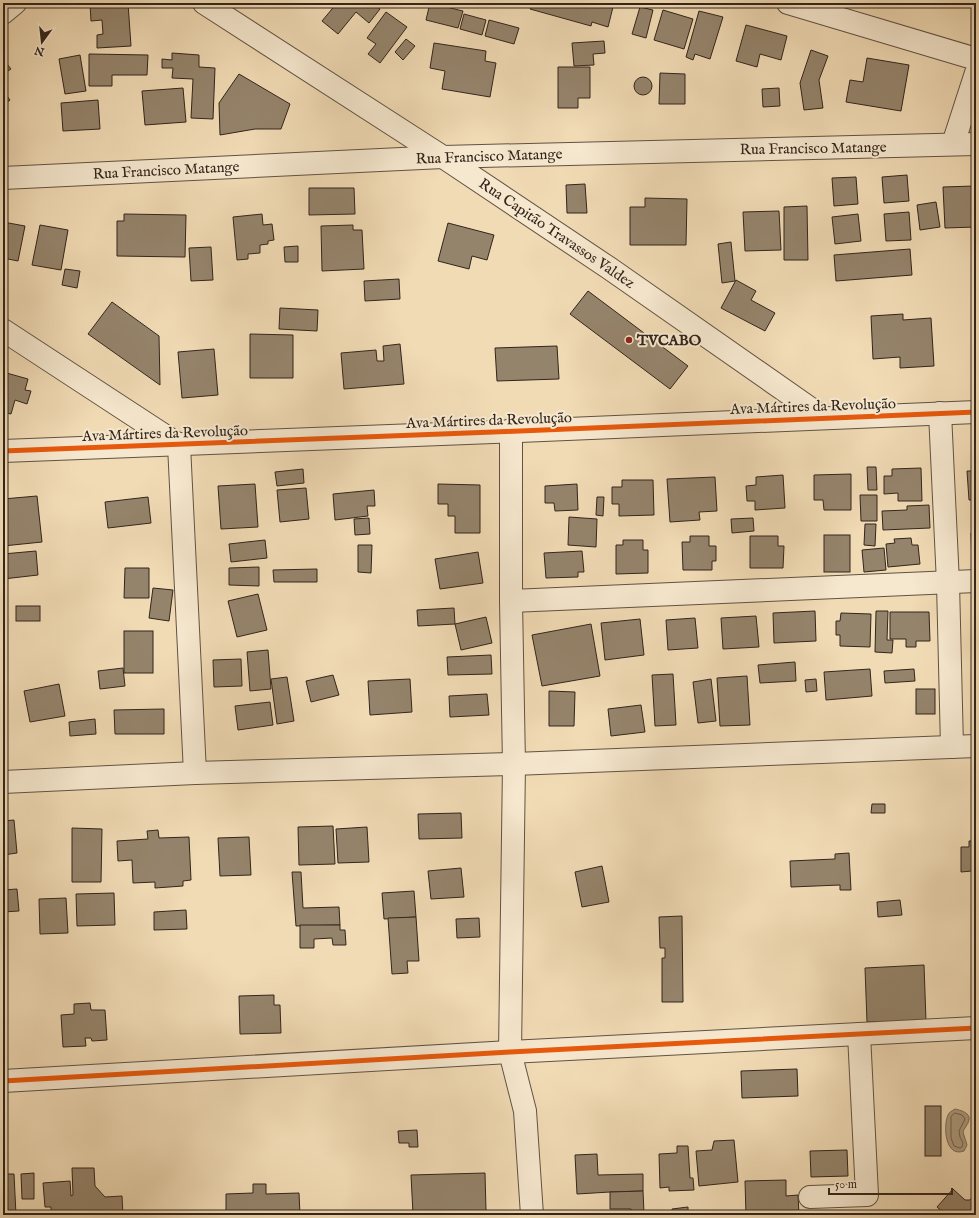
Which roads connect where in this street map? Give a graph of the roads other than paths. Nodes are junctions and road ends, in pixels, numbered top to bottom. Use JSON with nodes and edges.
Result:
{"nodes":[{"id":1,"x":15,"y":3,"type":"edge"},
{"id":2,"x":204,"y":3,"type":"edge"},
{"id":3,"x":788,"y":3,"type":"edge"},
{"id":4,"x":3,"y":13,"type":"edge"},
{"id":5,"x":976,"y":60,"type":"edge"},
{"id":6,"x":976,"y":73,"type":"edge"},
{"id":7,"x":953,"y":144,"type":"junction"},
{"id":8,"x":976,"y":144,"type":"edge"},
{"id":9,"x":443,"y":157,"type":"junction"},
{"id":10,"x":3,"y":178,"type":"edge"},
{"id":11,"x":3,"y":330,"type":"edge"},
{"id":12,"x":976,"y":412,"type":"edge"},
{"id":13,"x":940,"y":414,"type":"junction"},
{"id":14,"x":824,"y":418,"type":"junction"},
{"id":15,"x":511,"y":430,"type":"junction"},
{"id":16,"x":179,"y":445,"type":"junction"},
{"id":17,"x":3,"y":451,"type":"edge"},
{"id":18,"x":976,"y":581,"type":"edge"},
{"id":19,"x":948,"y":582,"type":"junction"},
{"id":20,"x":511,"y":601,"type":"junction"},
{"id":21,"x":976,"y":746,"type":"edge"},
{"id":22,"x":952,"y":747,"type":"junction"},
{"id":23,"x":514,"y":764,"type":"junction"},
{"id":24,"x":195,"y":773,"type":"junction"},
{"id":25,"x":3,"y":782,"type":"edge"},
{"id":26,"x":976,"y":1028,"type":"edge"},
{"id":27,"x":859,"y":1034,"type":"junction"},
{"id":28,"x":510,"y":1052,"type":"junction"},
{"id":29,"x":3,"y":1081,"type":"edge"},
{"id":30,"x":810,"y":1197,"type":"dead end"},
{"id":31,"x":532,"y":1215,"type":"edge"}],
"edges":[{"from":1,"to":4,"type":"street"},
{"from":2,"to":9,"type":"street","name":"Rua Capitão Travassos Valdez"},
{"from":3,"to":5,"type":"street"},
{"from":6,"to":7,"type":"street"},
{"from":7,"to":8,"type":"street","name":"Rua Francisco Matange"},
{"from":7,"to":9,"type":"street","name":"Rua Francisco Matange"},
{"from":9,"to":10,"type":"street","name":"Rua Francisco Matange"},
{"from":9,"to":14,"type":"street","name":"Rua Capitão Travassos Valdez"},
{"from":11,"to":16,"type":"street"},
{"from":12,"to":13,"type":"street","name":"Ava Mártires da Revolução"},
{"from":13,"to":14,"type":"street","name":"Ava Mártires da Revolução"},
{"from":13,"to":19,"type":"street"},
{"from":14,"to":15,"type":"street","name":"Ava Mártires da Revolução"},
{"from":15,"to":16,"type":"street","name":"Ava Mártires da Revolução"},
{"from":15,"to":20,"type":"street"},
{"from":16,"to":17,"type":"street","name":"Ava Mártires da Revolução"},
{"from":16,"to":24,"type":"street"},
{"from":18,"to":19,"type":"street"},
{"from":19,"to":20,"type":"street"},
{"from":19,"to":22,"type":"street"},
{"from":20,"to":23,"type":"street"},
{"from":21,"to":22,"type":"street"},
{"from":22,"to":23,"type":"street"},
{"from":23,"to":24,"type":"street"},
{"from":23,"to":28,"type":"street"},
{"from":24,"to":25,"type":"street"},
{"from":26,"to":27,"type":"street"},
{"from":27,"to":28,"type":"street"},
{"from":27,"to":30,"type":"street"},
{"from":28,"to":29,"type":"street"},
{"from":28,"to":31,"type":"street"}]}
